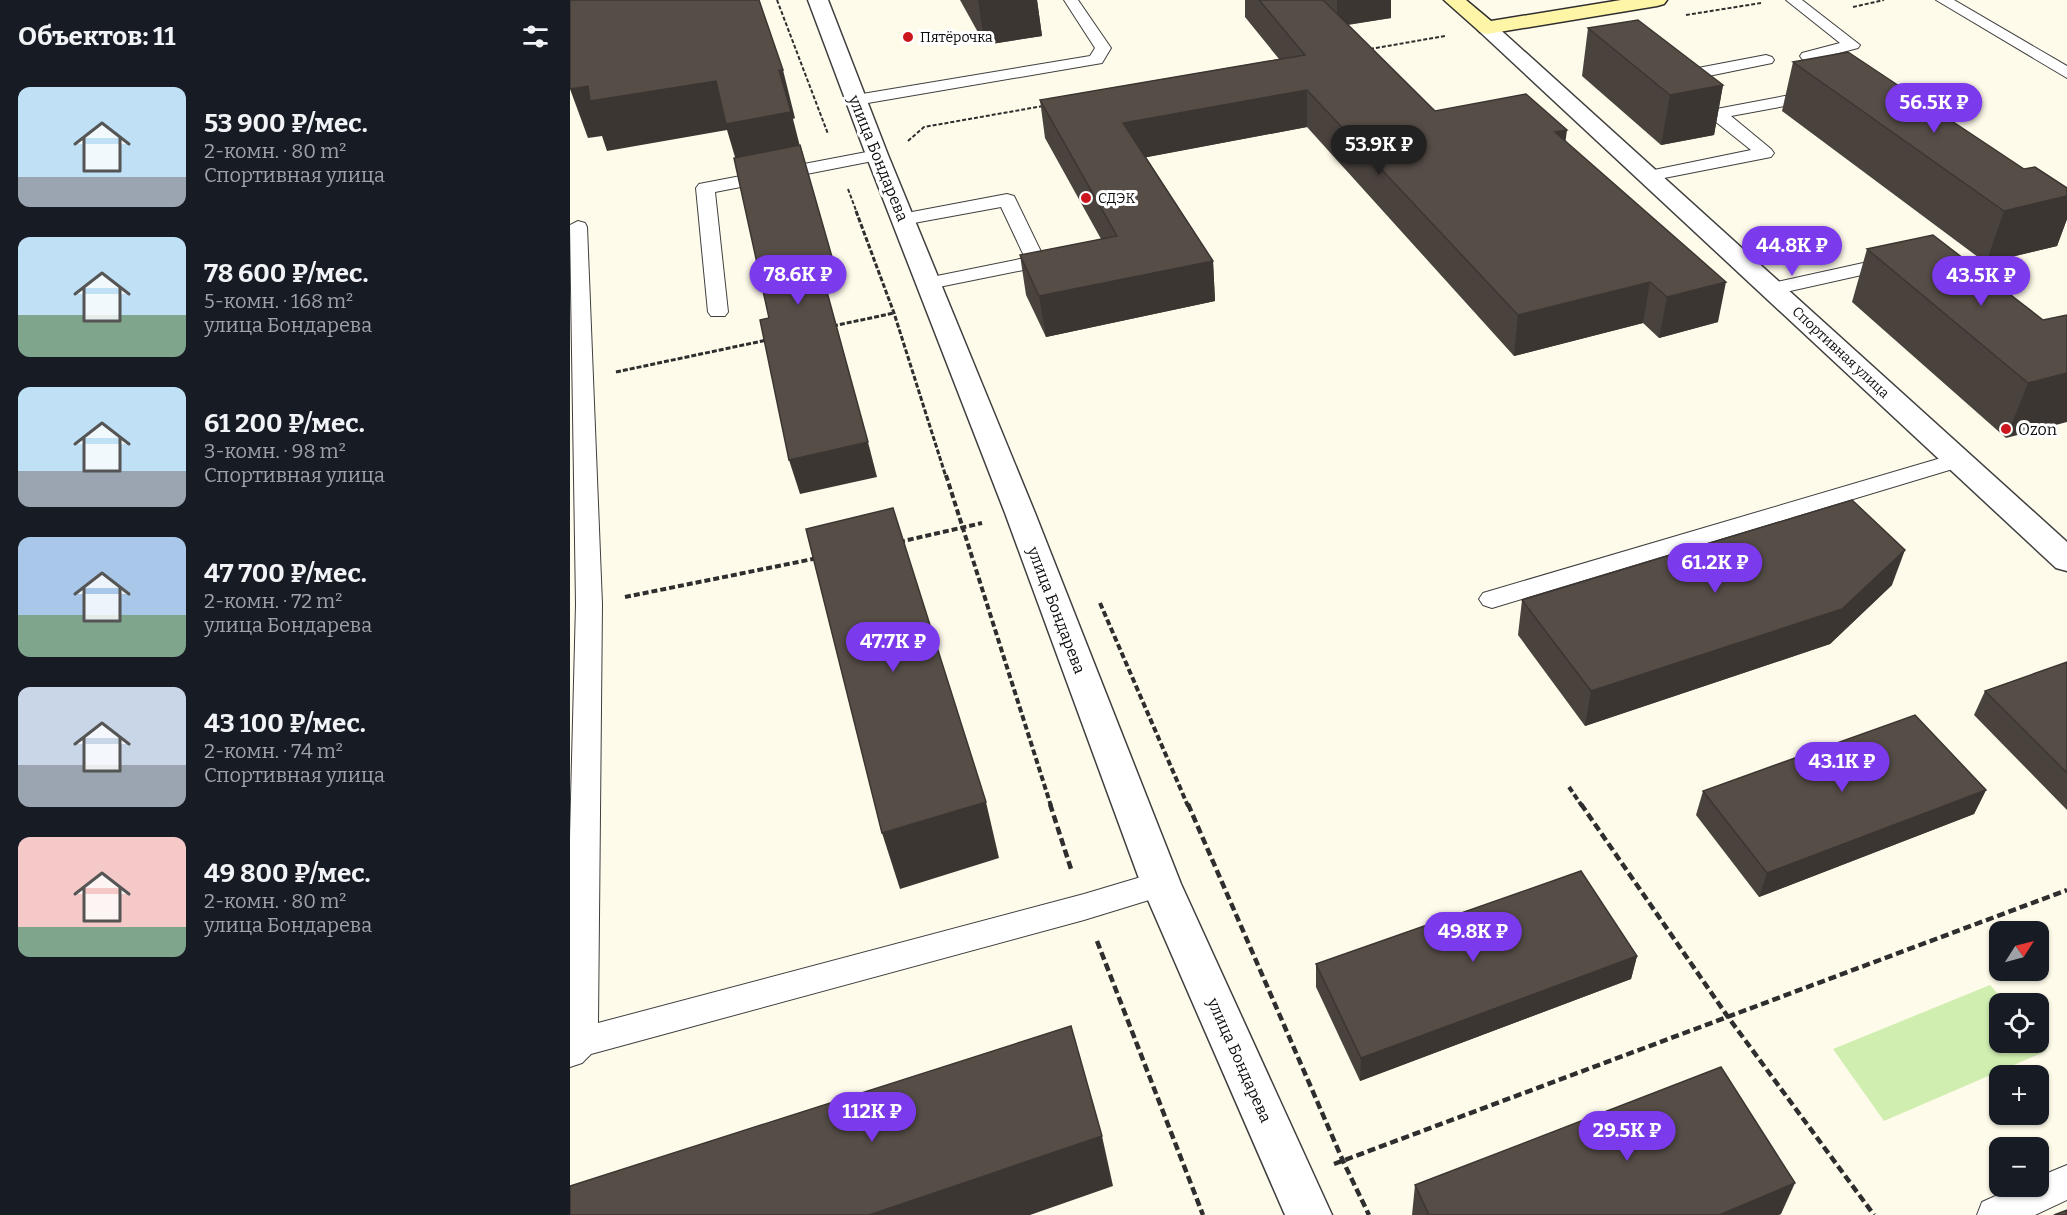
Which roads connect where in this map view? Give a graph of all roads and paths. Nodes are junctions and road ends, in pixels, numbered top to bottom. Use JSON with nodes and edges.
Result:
{"nodes":[{"id":1,"x":818,"y":0,"type":"edge"},
{"id":2,"x":1071,"y":0,"type":"edge"},
{"id":3,"x":1454,"y":0,"type":"edge"},
{"id":4,"x":1657,"y":0,"type":"edge"},
{"id":5,"x":1792,"y":0,"type":"edge"},
{"id":6,"x":1884,"y":0,"type":"edge"},
{"id":7,"x":1943,"y":0,"type":"edge"},
{"id":8,"x":1845,"y":9,"type":"dead end"},
{"id":9,"x":1487,"y":28,"type":"junction"},
{"id":10,"x":1361,"y":50,"type":"edge"},
{"id":11,"x":1808,"y":56,"type":"dead end"},
{"id":12,"x":1766,"y":60,"type":"dead end"},
{"id":13,"x":2067,"y":73,"type":"edge"},
{"id":14,"x":1838,"y":92,"type":"edge"},
{"id":15,"x":856,"y":100,"type":"junction"},
{"id":16,"x":1054,"y":104,"type":"edge"},
{"id":17,"x":1717,"y":114,"type":"junction"},
{"id":18,"x":877,"y":155,"type":"junction"},
{"id":19,"x":1649,"y":176,"type":"junction"},
{"id":20,"x":903,"y":219,"type":"junction"},
{"id":21,"x":578,"y":227,"type":"dead end"},
{"id":22,"x":1917,"y":257,"type":"edge"},
{"id":23,"x":929,"y":283,"type":"junction"},
{"id":24,"x":1772,"y":289,"type":"junction"},
{"id":25,"x":718,"y":312,"type":"dead end"},
{"id":26,"x":825,"y":328,"type":"edge"},
{"id":27,"x":767,"y":340,"type":"edge"},
{"id":28,"x":582,"y":379,"type":"junction"},
{"id":29,"x":1958,"y":460,"type":"junction"},
{"id":30,"x":1020,"y":513,"type":"junction"},
{"id":31,"x":962,"y":529,"type":"junction"},
{"id":32,"x":892,"y":543,"type":"edge"},
{"id":33,"x":822,"y":557,"type":"edge"},
{"id":34,"x":2067,"y":560,"type":"edge"},
{"id":35,"x":1492,"y":599,"type":"dead end"},
{"id":36,"x":589,"y":604,"type":"junction"},
{"id":37,"x":1569,"y":787,"type":"dead end"},
{"id":38,"x":1161,"y":884,"type":"junction"},
{"id":39,"x":2067,"y":890,"type":"edge"},
{"id":40,"x":1084,"y":908,"type":"junction"},
{"id":41,"x":1728,"y":1017,"type":"junction"},
{"id":42,"x":576,"y":1047,"type":"edge"},
{"id":43,"x":1293,"y":1179,"type":"junction"},
{"id":44,"x":2067,"y":1182,"type":"edge"},
{"id":45,"x":1203,"y":1215,"type":"edge"},
{"id":46,"x":1309,"y":1215,"type":"edge"},
{"id":47,"x":1874,"y":1215,"type":"edge"},
{"id":48,"x":1995,"y":1215,"type":"edge"}],
"edges":[{"from":1,"to":15,"type":"street","name":"улица Бондарева"},
{"from":2,"to":15,"type":"lane"},
{"from":3,"to":9,"type":"street","name":"Спортивная улица"},
{"from":4,"to":9,"type":"street"},
{"from":5,"to":11,"type":"lane"},
{"from":6,"to":8,"type":"path"},
{"from":7,"to":13,"type":"lane"},
{"from":9,"to":10,"type":"path"},
{"from":9,"to":19,"type":"street","name":"Спортивная улица"},
{"from":12,"to":17,"type":"lane"},
{"from":14,"to":17,"type":"lane"},
{"from":15,"to":18,"type":"street","name":"улица Бондарева"},
{"from":16,"to":18,"type":"path"},
{"from":17,"to":19,"type":"lane"},
{"from":18,"to":20,"type":"street","name":"улица Бондарева"},
{"from":18,"to":25,"type":"lane"},
{"from":19,"to":24,"type":"street","name":"Спортивная улица"},
{"from":20,"to":23,"type":"street","name":"улица Бондарева"},
{"from":20,"to":23,"type":"lane"},
{"from":21,"to":28,"type":"lane"},
{"from":22,"to":24,"type":"lane"},
{"from":23,"to":30,"type":"street","name":"улица Бондарева"},
{"from":24,"to":29,"type":"street","name":"Спортивная улица"},
{"from":26,"to":31,"type":"path"},
{"from":27,"to":28,"type":"path"},
{"from":28,"to":36,"type":"lane"},
{"from":29,"to":34,"type":"street","name":"Спортивная улица"},
{"from":29,"to":35,"type":"lane"},
{"from":30,"to":31,"type":"path"},
{"from":30,"to":38,"type":"street","name":"улица Бондарева"},
{"from":31,"to":32,"type":"path"},
{"from":31,"to":40,"type":"path"},
{"from":33,"to":36,"type":"path"},
{"from":36,"to":42,"type":"lane"},
{"from":37,"to":41,"type":"path"},
{"from":38,"to":40,"type":"lane"},
{"from":38,"to":43,"type":"street","name":"улица Бондарева"},
{"from":39,"to":41,"type":"path"},
{"from":40,"to":42,"type":"lane"},
{"from":40,"to":45,"type":"path"},
{"from":41,"to":43,"type":"path"},
{"from":41,"to":47,"type":"path"},
{"from":43,"to":46,"type":"street","name":"улица Бондарева"},
{"from":44,"to":48,"type":"lane"}]}
